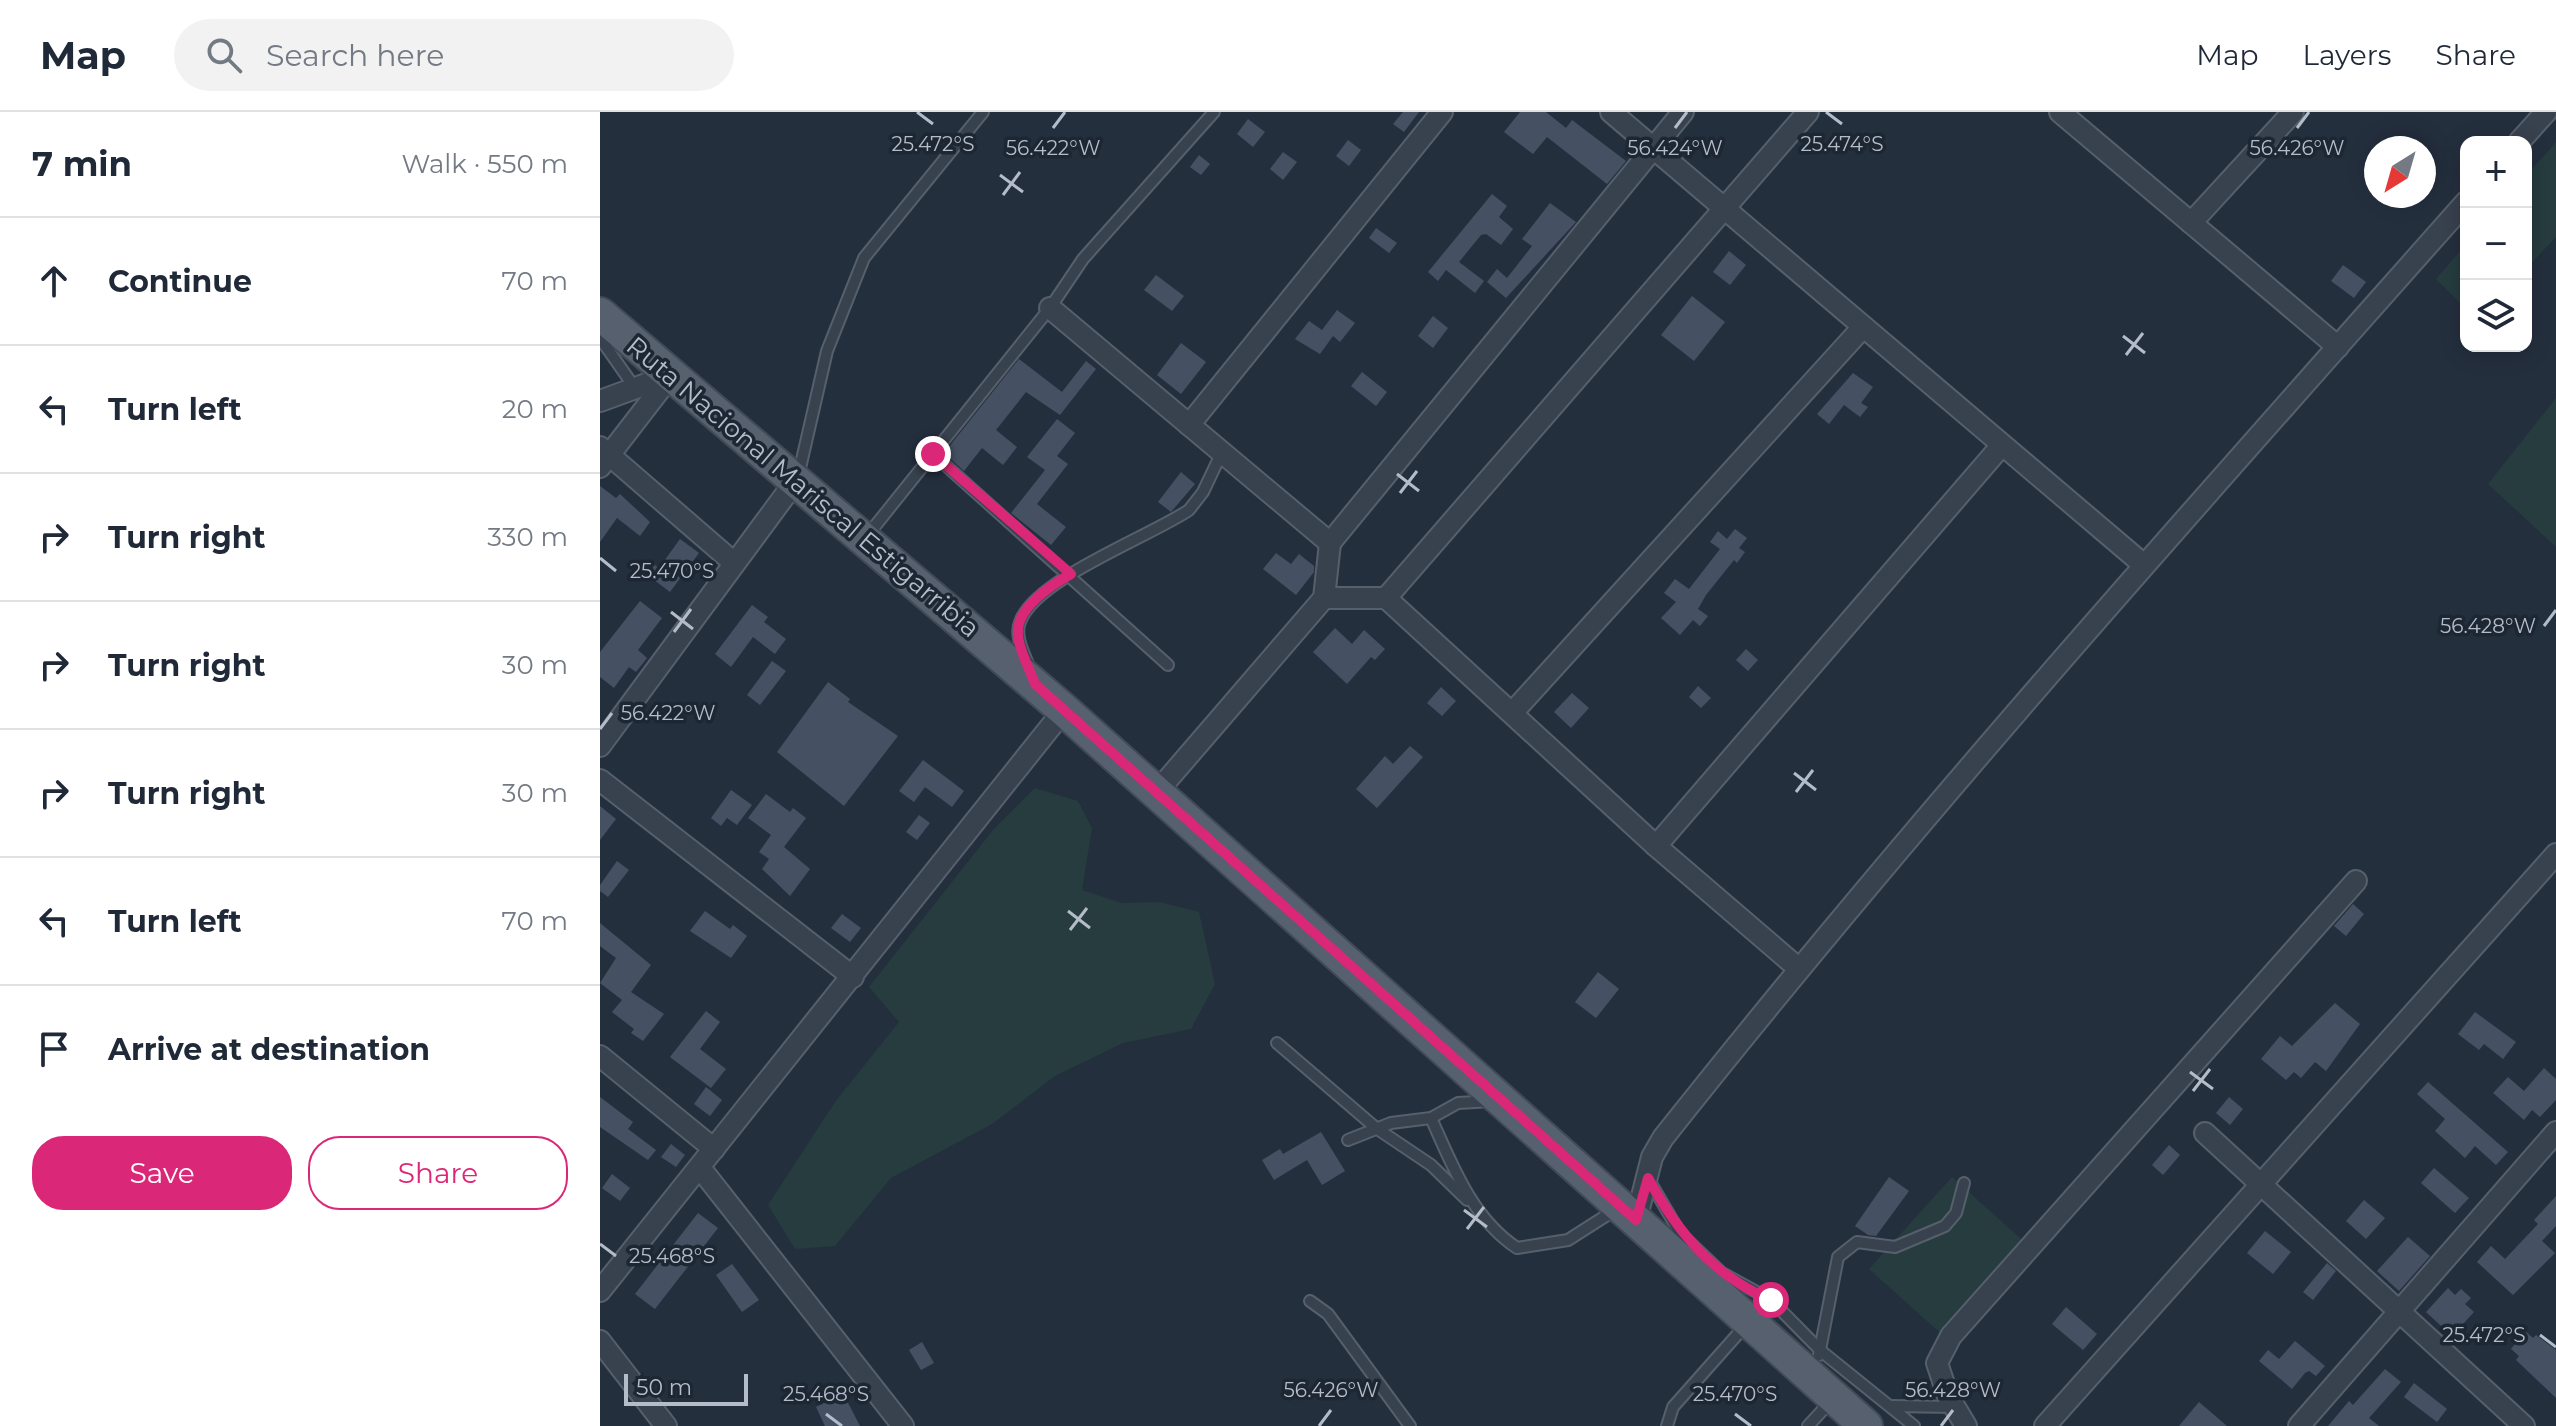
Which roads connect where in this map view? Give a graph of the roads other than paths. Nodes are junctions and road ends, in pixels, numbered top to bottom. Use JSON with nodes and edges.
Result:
{"nodes":[{"id":1,"x":983,"y":112,"type":"edge"},
{"id":2,"x":1214,"y":112,"type":"edge"},
{"id":3,"x":1442,"y":112,"type":"edge"},
{"id":4,"x":1611,"y":112,"type":"edge"},
{"id":5,"x":1683,"y":112,"type":"edge"},
{"id":6,"x":1808,"y":112,"type":"edge"},
{"id":7,"x":2060,"y":112,"type":"edge"},
{"id":8,"x":2293,"y":112,"type":"edge"},
{"id":9,"x":2546,"y":112,"type":"edge"},
{"id":10,"x":2524,"y":136,"type":"edge"},
{"id":11,"x":1653,"y":149,"type":"junction"},
{"id":12,"x":1723,"y":208,"type":"junction"},
{"id":13,"x":2461,"y":208,"type":"edge"},
{"id":14,"x":2191,"y":223,"type":"junction"},
{"id":15,"x":1050,"y":308,"type":"junction"},
{"id":16,"x":600,"y":314,"type":"edge"},
{"id":17,"x":1863,"y":327,"type":"junction"},
{"id":18,"x":600,"y":338,"type":"edge"},
{"id":19,"x":2338,"y":347,"type":"junction"},
{"id":20,"x":671,"y":375,"type":"junction"},
{"id":21,"x":635,"y":388,"type":"junction"},
{"id":22,"x":600,"y":401,"type":"edge"},
{"id":23,"x":1189,"y":425,"type":"junction"},
{"id":24,"x":2002,"y":445,"type":"junction"},
{"id":25,"x":1222,"y":452,"type":"junction"},
{"id":26,"x":933,"y":454,"type":"junction"},
{"id":27,"x":603,"y":456,"type":"edge"},
{"id":28,"x":797,"y":479,"type":"junction"},
{"id":29,"x":866,"y":538,"type":"junction"},
{"id":30,"x":1330,"y":543,"type":"junction"},
{"id":31,"x":733,"y":562,"type":"junction"},
{"id":32,"x":2144,"y":565,"type":"junction"},
{"id":33,"x":1071,"y":574,"type":"junction"},
{"id":34,"x":1324,"y":598,"type":"junction"},
{"id":35,"x":1386,"y":598,"type":"junction"},
{"id":36,"x":1168,"y":665,"type":"dead end"},
{"id":37,"x":1035,"y":684,"type":"junction"},
{"id":38,"x":1064,"y":710,"type":"junction"},
{"id":39,"x":1512,"y":713,"type":"junction"},
{"id":40,"x":600,"y":746,"type":"edge"},
{"id":41,"x":600,"y":780,"type":"edge"},
{"id":42,"x":1156,"y":793,"type":"junction"},
{"id":43,"x":1656,"y":846,"type":"junction"},
{"id":44,"x":2556,"y":854,"type":"edge"},
{"id":45,"x":2356,"y":881,"type":"dead end"},
{"id":46,"x":1798,"y":968,"type":"junction"},
{"id":47,"x":853,"y":977,"type":"junction"},
{"id":48,"x":1277,"y":1043,"type":"dead end"},
{"id":49,"x":600,"y":1056,"type":"edge"},
{"id":50,"x":1502,"y":1101,"type":"junction"},
{"id":51,"x":1431,"y":1118,"type":"junction"},
{"id":52,"x":1376,"y":1128,"type":"junction"},
{"id":53,"x":2556,"y":1132,"type":"edge"},
{"id":54,"x":2205,"y":1133,"type":"dead end"},
{"id":55,"x":1348,"y":1140,"type":"dead end"},
{"id":56,"x":714,"y":1149,"type":"junction"},
{"id":57,"x":701,"y":1169,"type":"junction"},
{"id":58,"x":1648,"y":1178,"type":"junction"},
{"id":59,"x":1964,"y":1183,"type":"dead end"},
{"id":60,"x":2260,"y":1184,"type":"junction"},
{"id":61,"x":1477,"y":1210,"type":"junction"},
{"id":62,"x":1628,"y":1214,"type":"junction"},
{"id":63,"x":600,"y":1291,"type":"edge"},
{"id":64,"x":1310,"y":1301,"type":"dead end"},
{"id":65,"x":2398,"y":1313,"type":"junction"},
{"id":66,"x":1749,"y":1321,"type":"junction"},
{"id":67,"x":600,"y":1341,"type":"edge"},
{"id":68,"x":1815,"y":1363,"type":"junction"},
{"id":69,"x":1834,"y":1397,"type":"junction"},
{"id":70,"x":1954,"y":1407,"type":"junction"},
{"id":71,"x":1878,"y":1416,"type":"edge"},
{"id":72,"x":666,"y":1426,"type":"edge"},
{"id":73,"x":903,"y":1426,"type":"edge"},
{"id":74,"x":1410,"y":1426,"type":"edge"},
{"id":75,"x":1667,"y":1426,"type":"edge"},
{"id":76,"x":1808,"y":1426,"type":"edge"},
{"id":77,"x":1914,"y":1426,"type":"edge"},
{"id":78,"x":1966,"y":1426,"type":"edge"},
{"id":79,"x":2045,"y":1426,"type":"edge"},
{"id":80,"x":2299,"y":1426,"type":"edge"},
{"id":81,"x":2524,"y":1426,"type":"edge"}],
"edges":[{"from":1,"to":28,"type":"lane"},
{"from":2,"to":15,"type":"lane"},
{"from":3,"to":23,"type":"street"},
{"from":4,"to":11,"type":"street"},
{"from":5,"to":11,"type":"street"},
{"from":6,"to":12,"type":"street"},
{"from":7,"to":14,"type":"street"},
{"from":8,"to":14,"type":"street"},
{"from":9,"to":10,"type":"street"},
{"from":11,"to":12,"type":"street"},
{"from":11,"to":30,"type":"street"},
{"from":12,"to":17,"type":"street"},
{"from":12,"to":35,"type":"street"},
{"from":13,"to":19,"type":"street"},
{"from":14,"to":19,"type":"street"},
{"from":15,"to":23,"type":"street"},
{"from":15,"to":26,"type":"lane"},
{"from":16,"to":20,"type":"main road","name":"Ruta Nacional Mariscal Estigarribia"},
{"from":17,"to":24,"type":"street"},
{"from":17,"to":39,"type":"street"},
{"from":18,"to":21,"type":"lane"},
{"from":19,"to":32,"type":"street"},
{"from":20,"to":21,"type":"street"},
{"from":20,"to":27,"type":"street"},
{"from":20,"to":28,"type":"main road","name":"Ruta Nacional Mariscal Estigarribia"},
{"from":21,"to":22,"type":"street"},
{"from":23,"to":25,"type":"street"},
{"from":24,"to":32,"type":"street"},
{"from":24,"to":43,"type":"street"},
{"from":25,"to":30,"type":"street"},
{"from":25,"to":33,"type":"lane"},
{"from":26,"to":29,"type":"lane"},
{"from":26,"to":33,"type":"lane"},
{"from":27,"to":31,"type":"street"},
{"from":28,"to":29,"type":"main road","name":"Ruta Nacional Mariscal Estigarribia"},
{"from":28,"to":31,"type":"street"},
{"from":29,"to":37,"type":"main road","name":"Ruta Nacional Mariscal Estigarribia"},
{"from":30,"to":34,"type":"street"},
{"from":31,"to":40,"type":"street"},
{"from":32,"to":46,"type":"street"},
{"from":33,"to":36,"type":"lane"},
{"from":33,"to":37,"type":"lane"},
{"from":34,"to":35,"type":"street"},
{"from":34,"to":42,"type":"street"},
{"from":35,"to":39,"type":"street"},
{"from":37,"to":38,"type":"main road","name":"Ruta Nacional Mariscal Estigarribia"},
{"from":38,"to":42,"type":"main road","name":"Ruta Nacional Mariscal Estigarribia"},
{"from":38,"to":47,"type":"street"},
{"from":39,"to":43,"type":"street"},
{"from":41,"to":47,"type":"street"},
{"from":42,"to":50,"type":"main road","name":"Ruta Nacional Mariscal Estigarribia"},
{"from":43,"to":46,"type":"street"},
{"from":44,"to":60,"type":"street"},
{"from":45,"to":70,"type":"street"},
{"from":46,"to":58,"type":"street"},
{"from":47,"to":56,"type":"street"},
{"from":48,"to":52,"type":"lane"},
{"from":49,"to":56,"type":"street"},
{"from":50,"to":51,"type":"lane"},
{"from":50,"to":62,"type":"main road","name":"Ruta Nacional Mariscal Estigarribia"},
{"from":51,"to":52,"type":"lane"},
{"from":51,"to":61,"type":"lane"},
{"from":52,"to":55,"type":"lane"},
{"from":52,"to":61,"type":"lane"},
{"from":53,"to":65,"type":"street"},
{"from":54,"to":60,"type":"street"},
{"from":56,"to":57,"type":"street"},
{"from":57,"to":63,"type":"street"},
{"from":57,"to":73,"type":"street"},
{"from":58,"to":62,"type":"street"},
{"from":58,"to":68,"type":"lane"},
{"from":59,"to":68,"type":"lane"},
{"from":60,"to":65,"type":"street"},
{"from":60,"to":79,"type":"street"},
{"from":61,"to":62,"type":"lane"},
{"from":62,"to":66,"type":"main road","name":"Ruta Nacional Mariscal Estigarribia"},
{"from":64,"to":74,"type":"lane"},
{"from":65,"to":80,"type":"street"},
{"from":65,"to":81,"type":"street"},
{"from":66,"to":68,"type":"main road","name":"Ruta Nacional Mariscal Estigarribia"},
{"from":66,"to":75,"type":"lane"},
{"from":67,"to":72,"type":"street"},
{"from":68,"to":69,"type":"main road","name":"Ruta Nacional Mariscal Estigarribia"},
{"from":68,"to":71,"type":"lane"},
{"from":69,"to":71,"type":"main road","name":"Ruta Nacional Mariscal Estigarribia"},
{"from":69,"to":76,"type":"lane"},
{"from":70,"to":71,"type":"lane"},
{"from":70,"to":78,"type":"street"},
{"from":71,"to":77,"type":"lane"}]}
